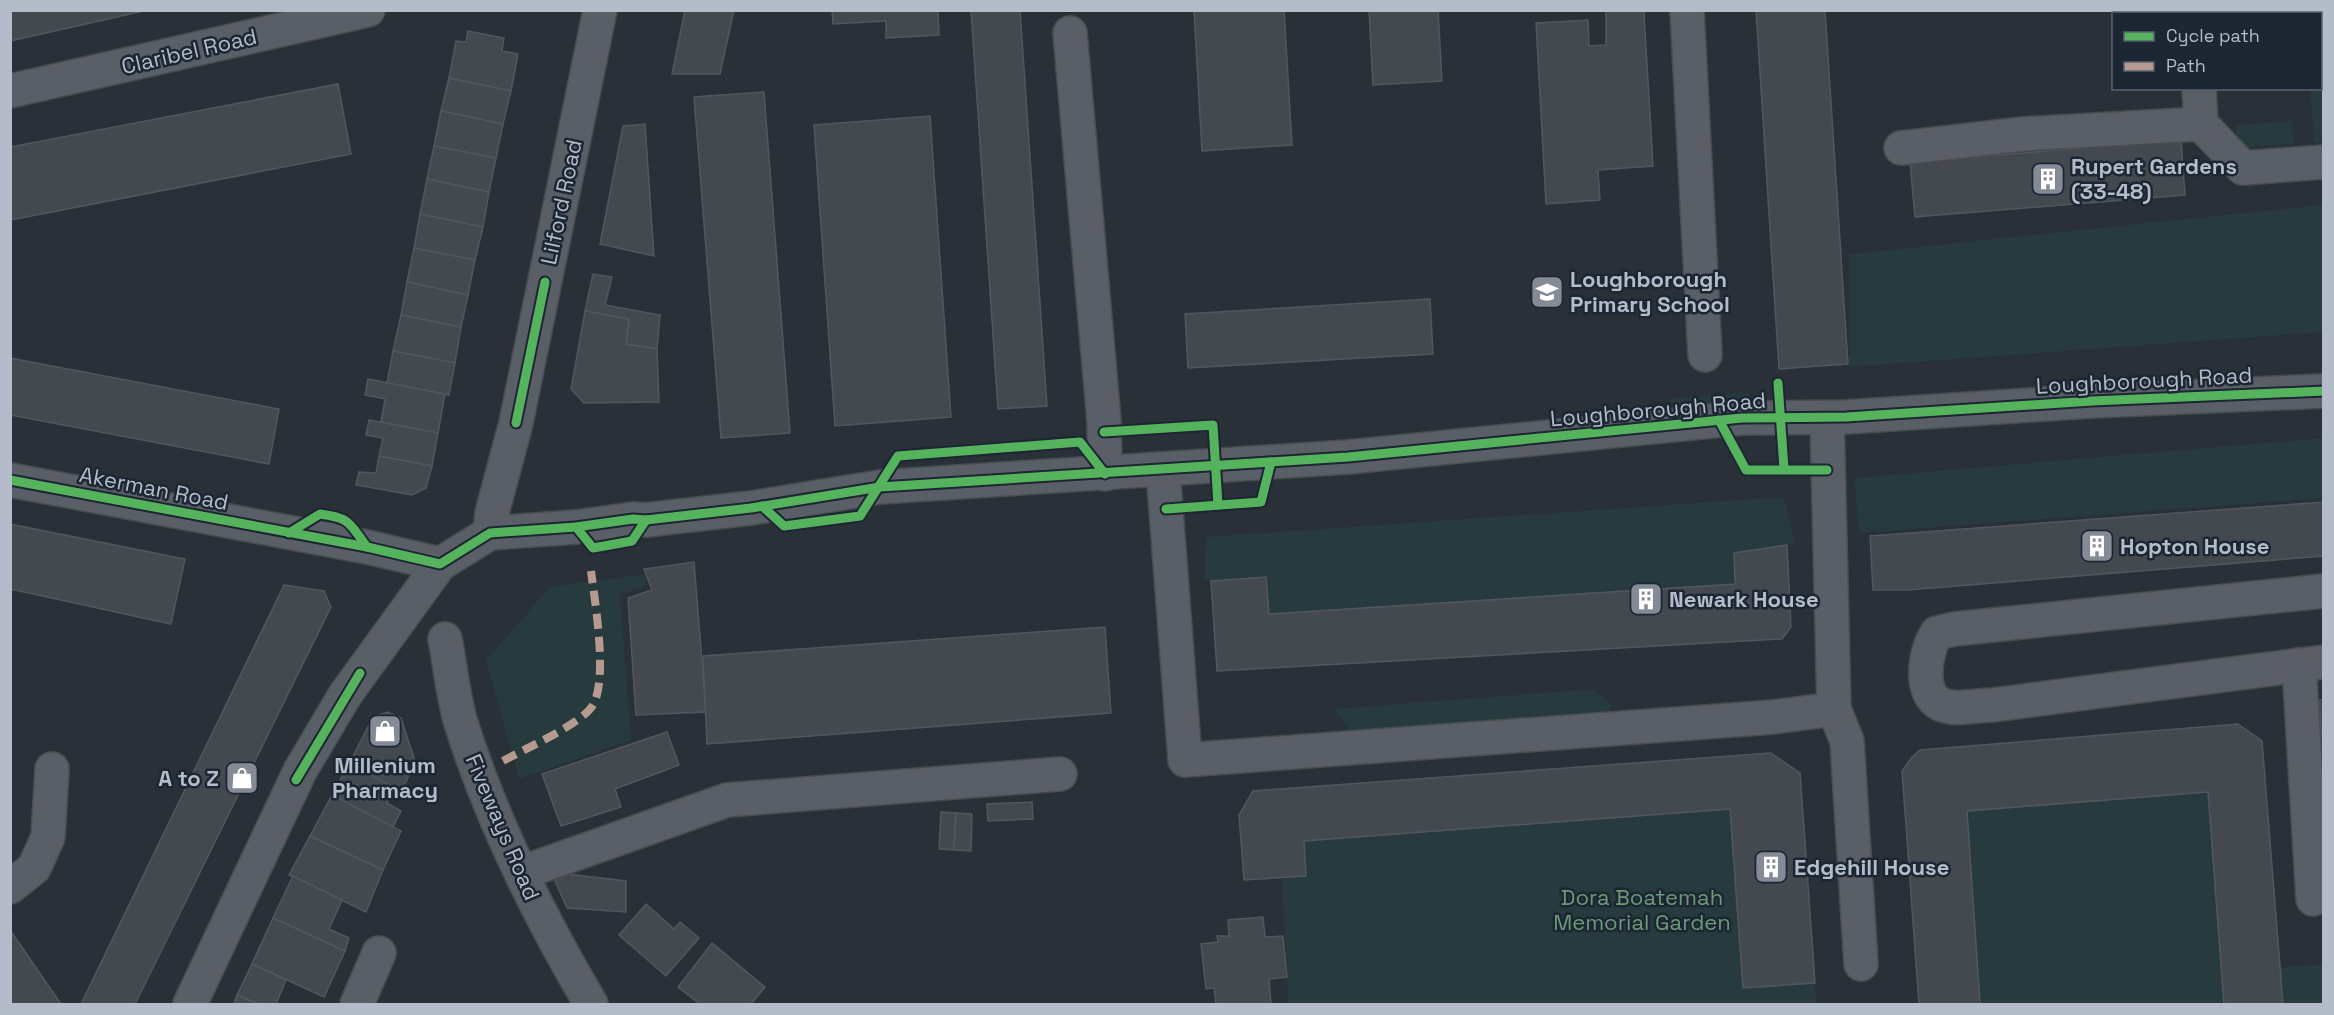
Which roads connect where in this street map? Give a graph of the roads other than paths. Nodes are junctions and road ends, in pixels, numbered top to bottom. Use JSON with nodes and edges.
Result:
{"nodes":[{"id":1,"x":368,"y":10,"type":"edge"},
{"id":2,"x":600,"y":10,"type":"edge"},
{"id":3,"x":1687,"y":10,"type":"edge"},
{"id":4,"x":1070,"y":33,"type":"dead end"},
{"id":5,"x":2199,"y":90,"type":"edge"},
{"id":6,"x":10,"y":91,"type":"edge"},
{"id":7,"x":2201,"y":124,"type":"junction"},
{"id":8,"x":1901,"y":148,"type":"dead end"},
{"id":9,"x":2324,"y":162,"type":"edge"},
{"id":10,"x":1705,"y":355,"type":"dead end"},
{"id":11,"x":2324,"y":391,"type":"edge"},
{"id":12,"x":1827,"y":418,"type":"junction"},
{"id":13,"x":1163,"y":470,"type":"junction"},
{"id":14,"x":1105,"y":474,"type":"junction"},
{"id":15,"x":10,"y":480,"type":"edge"},
{"id":16,"x":490,"y":533,"type":"junction"},
{"id":17,"x":440,"y":564,"type":"junction"},
{"id":18,"x":2324,"y":591,"type":"edge"},
{"id":19,"x":445,"y":639,"type":"dead end"},
{"id":20,"x":2312,"y":663,"type":"edge"},
{"id":21,"x":1834,"y":709,"type":"junction"},
{"id":22,"x":52,"y":769,"type":"dead end"},
{"id":23,"x":1060,"y":774,"type":"dead end"},
{"id":24,"x":521,"y":873,"type":"junction"},
{"id":25,"x":10,"y":887,"type":"edge"},
{"id":26,"x":2313,"y":899,"type":"dead end"},
{"id":27,"x":379,"y":953,"type":"dead end"},
{"id":28,"x":1861,"y":964,"type":"dead end"},
{"id":29,"x":190,"y":1005,"type":"edge"},
{"id":30,"x":357,"y":1005,"type":"edge"},
{"id":31,"x":591,"y":1005,"type":"edge"}],
"edges":[{"from":1,"to":6,"type":"street","name":"Claribel Road"},
{"from":2,"to":16,"type":"street","name":"Lilford Road"},
{"from":3,"to":10,"type":"street"},
{"from":4,"to":14,"type":"street"},
{"from":5,"to":7,"type":"street"},
{"from":7,"to":8,"type":"street"},
{"from":7,"to":9,"type":"street"},
{"from":11,"to":12,"type":"street","name":"Loughborough Road"},
{"from":12,"to":13,"type":"street","name":"Loughborough Road"},
{"from":12,"to":21,"type":"street"},
{"from":13,"to":14,"type":"street","name":"Loughborough Road"},
{"from":13,"to":21,"type":"street"},
{"from":14,"to":16,"type":"street","name":"Loughborough Road"},
{"from":15,"to":17,"type":"street","name":"Akerman Road"},
{"from":16,"to":17,"type":"street","name":"Loughborough Road"},
{"from":17,"to":29,"type":"street","name":"Loughborough Road"},
{"from":18,"to":20,"type":"street"},
{"from":19,"to":24,"type":"street","name":"Fiveways Road"},
{"from":20,"to":26,"type":"street"},
{"from":21,"to":28,"type":"street"},
{"from":22,"to":25,"type":"street"},
{"from":23,"to":24,"type":"street"},
{"from":24,"to":31,"type":"street","name":"Fiveways Road"},
{"from":27,"to":30,"type":"street"}]}
